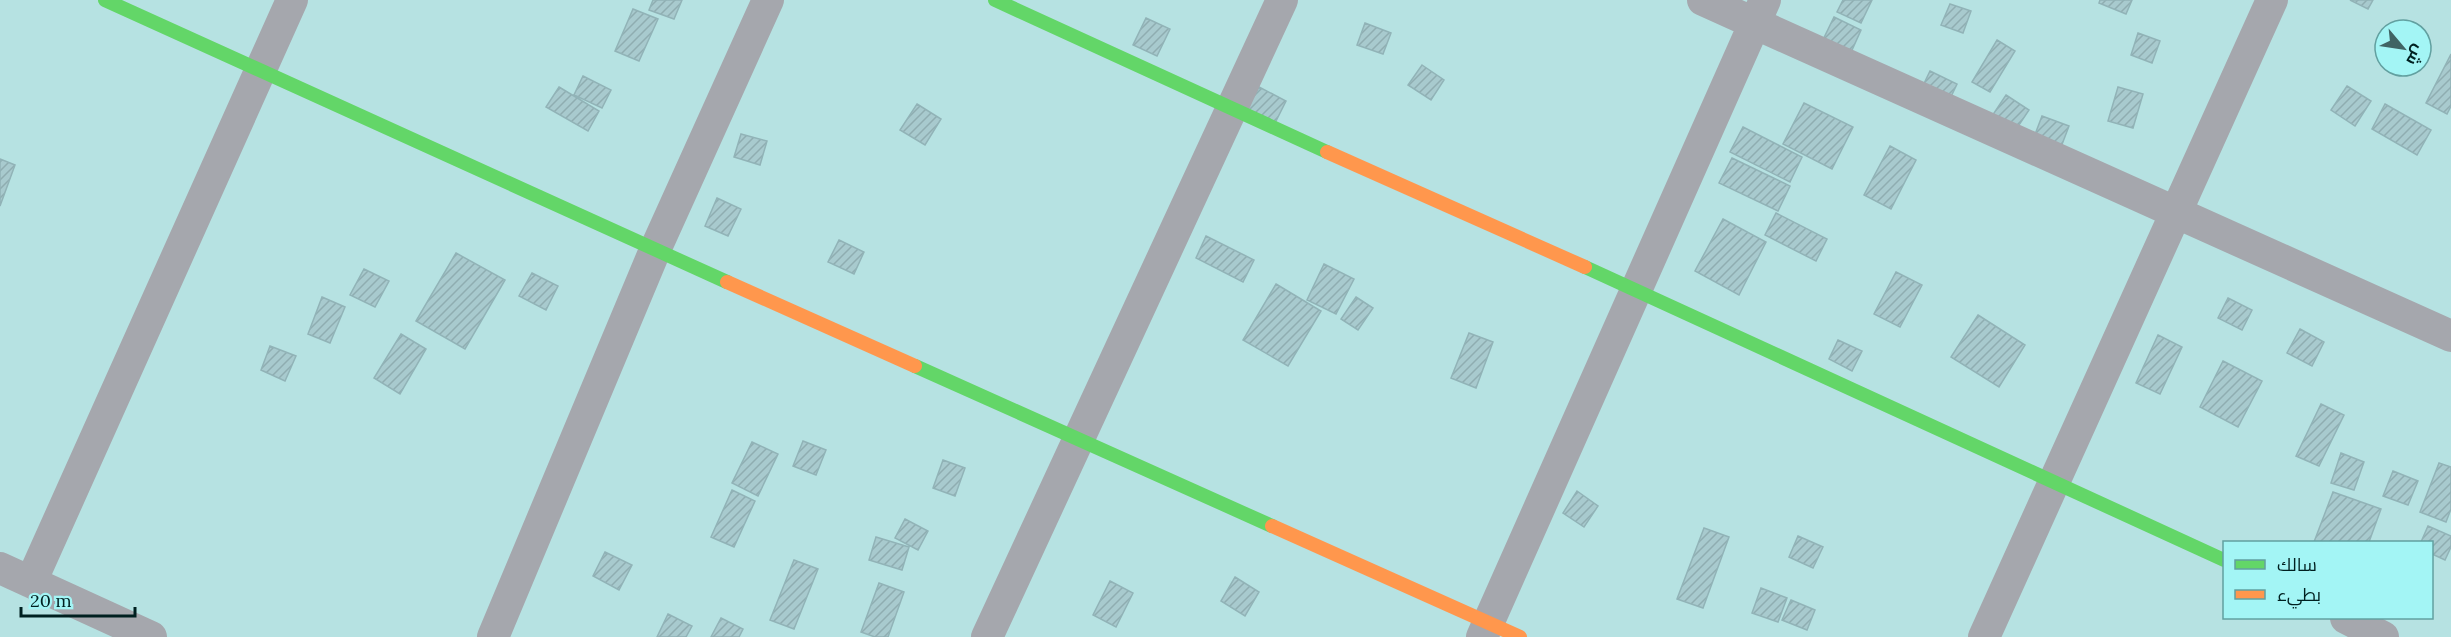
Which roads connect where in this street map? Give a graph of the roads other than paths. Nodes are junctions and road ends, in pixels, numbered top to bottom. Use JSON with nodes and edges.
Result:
{"nodes":[{"id":1,"x":105,"y":0,"type":"edge"},
{"id":2,"x":292,"y":0,"type":"edge"},
{"id":3,"x":768,"y":0,"type":"edge"},
{"id":4,"x":995,"y":0,"type":"edge"},
{"id":5,"x":1282,"y":0,"type":"edge"},
{"id":6,"x":1702,"y":0,"type":"edge"},
{"id":7,"x":2272,"y":0,"type":"edge"},
{"id":8,"x":1760,"y":12,"type":"edge"},
{"id":9,"x":261,"y":71,"type":"junction"},
{"id":10,"x":1231,"y":110,"type":"junction"},
{"id":11,"x":2176,"y":212,"type":"junction"},
{"id":12,"x":655,"y":250,"type":"junction"},
{"id":13,"x":1636,"y":290,"type":"junction"},
{"id":14,"x":2451,"y":336,"type":"edge"},
{"id":15,"x":1078,"y":439,"type":"junction"},
{"id":16,"x":2054,"y":482,"type":"junction"},
{"id":17,"x":2223,"y":560,"type":"edge"},
{"id":18,"x":0,"y":568,"type":"edge"},
{"id":19,"x":31,"y":582,"type":"junction"},
{"id":20,"x":2348,"y":619,"type":"edge"},
{"id":21,"x":1485,"y":630,"type":"edge"},
{"id":22,"x":151,"y":637,"type":"edge"},
{"id":23,"x":493,"y":637,"type":"edge"},
{"id":24,"x":987,"y":637,"type":"edge"},
{"id":25,"x":1520,"y":637,"type":"edge"},
{"id":26,"x":1984,"y":637,"type":"edge"},
{"id":27,"x":2383,"y":637,"type":"edge"}],
"edges":[{"from":1,"to":9,"type":"street"},
{"from":2,"to":9,"type":"street"},
{"from":3,"to":12,"type":"street"},
{"from":4,"to":10,"type":"street"},
{"from":5,"to":10,"type":"street"},
{"from":6,"to":8,"type":"street"},
{"from":7,"to":11,"type":"street"},
{"from":8,"to":11,"type":"street"},
{"from":8,"to":13,"type":"street"},
{"from":9,"to":12,"type":"street"},
{"from":9,"to":19,"type":"street"},
{"from":10,"to":13,"type":"street"},
{"from":10,"to":15,"type":"street"},
{"from":11,"to":14,"type":"street"},
{"from":11,"to":16,"type":"street"},
{"from":12,"to":15,"type":"street"},
{"from":12,"to":23,"type":"street"},
{"from":13,"to":16,"type":"street"},
{"from":13,"to":21,"type":"street"},
{"from":15,"to":21,"type":"street"},
{"from":15,"to":24,"type":"street"},
{"from":16,"to":17,"type":"street"},
{"from":16,"to":26,"type":"street"},
{"from":18,"to":19,"type":"street"},
{"from":19,"to":22,"type":"street"},
{"from":20,"to":27,"type":"street"},
{"from":21,"to":25,"type":"street"}]}
